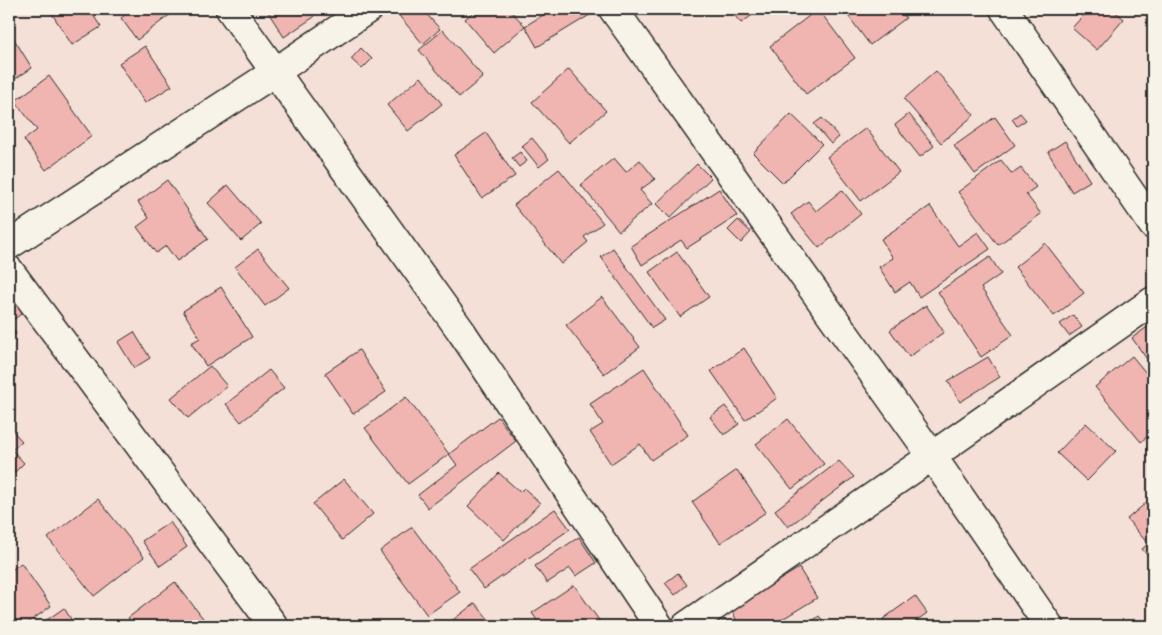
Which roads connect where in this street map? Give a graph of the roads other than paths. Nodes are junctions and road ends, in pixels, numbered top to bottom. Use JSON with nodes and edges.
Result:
{"nodes":[{"id":1,"x":230,"y":9,"type":"edge"},
{"id":2,"x":368,"y":9,"type":"edge"},
{"id":3,"x":613,"y":9,"type":"edge"},
{"id":4,"x":1004,"y":9,"type":"edge"},
{"id":5,"x":275,"y":72,"type":"junction"},
{"id":6,"x":1153,"y":225,"type":"edge"},
{"id":7,"x":9,"y":245,"type":"edge"},
{"id":8,"x":9,"y":270,"type":"edge"},
{"id":9,"x":1153,"y":301,"type":"edge"},
{"id":10,"x":932,"y":456,"type":"junction"},
{"id":11,"x":274,"y":626,"type":"edge"},
{"id":12,"x":659,"y":626,"type":"edge"},
{"id":13,"x":686,"y":626,"type":"edge"},
{"id":14,"x":1049,"y":626,"type":"edge"}],
"edges":[{"from":1,"to":5,"type":"street"},
{"from":2,"to":5,"type":"street"},
{"from":3,"to":10,"type":"street"},
{"from":4,"to":6,"type":"street"},
{"from":5,"to":7,"type":"street"},
{"from":5,"to":12,"type":"street"},
{"from":8,"to":11,"type":"street"},
{"from":9,"to":10,"type":"street"},
{"from":10,"to":13,"type":"street"},
{"from":10,"to":14,"type":"street"}]}
